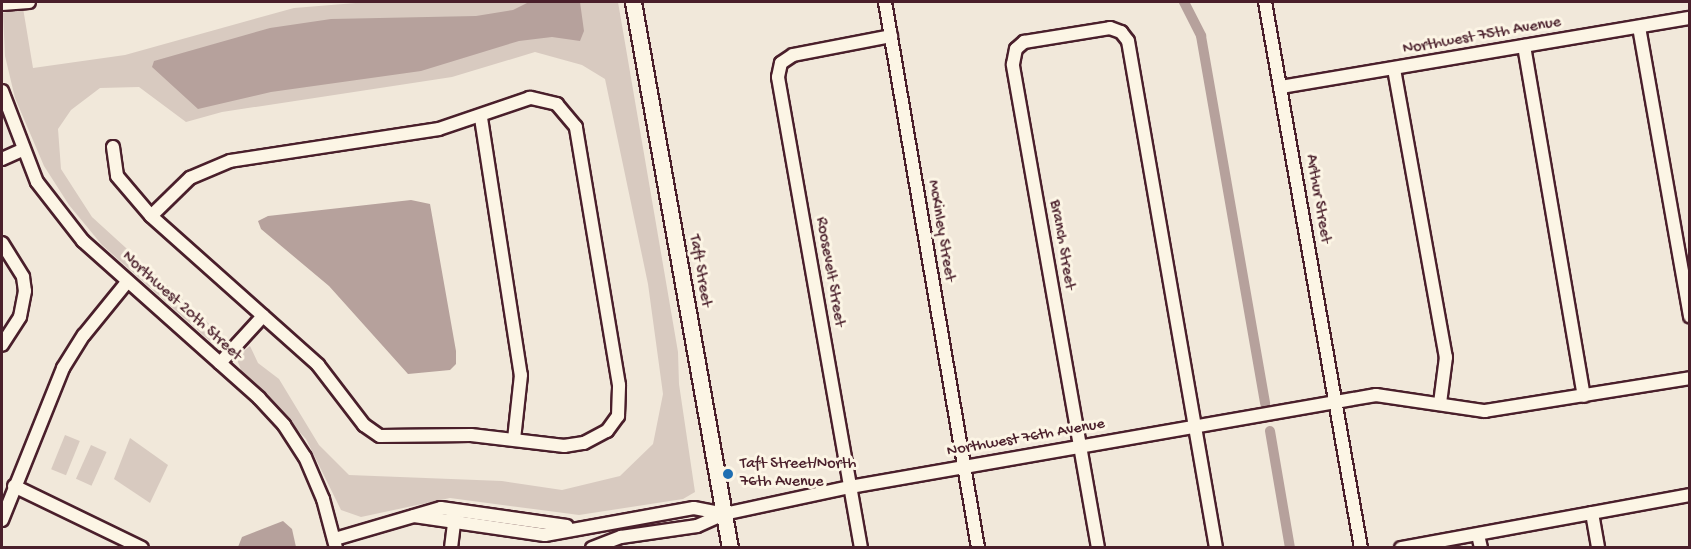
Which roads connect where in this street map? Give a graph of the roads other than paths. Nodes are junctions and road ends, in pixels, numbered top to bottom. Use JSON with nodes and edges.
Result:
{"nodes":[{"id":1,"x":28,"y":2,"type":"edge"},
{"id":2,"x":633,"y":2,"type":"edge"},
{"id":3,"x":885,"y":2,"type":"edge"},
{"id":4,"x":1266,"y":2,"type":"edge"},
{"id":5,"x":2,"y":4,"type":"edge"},
{"id":6,"x":1689,"y":18,"type":"edge"},
{"id":7,"x":1639,"y":27,"type":"junction"},
{"id":8,"x":891,"y":36,"type":"junction"},
{"id":9,"x":1524,"y":46,"type":"junction"},
{"id":10,"x":1394,"y":69,"type":"junction"},
{"id":11,"x":1281,"y":87,"type":"junction"},
{"id":12,"x":2,"y":91,"type":"edge"},
{"id":13,"x":481,"y":117,"type":"junction"},
{"id":14,"x":113,"y":147,"type":"dead end"},
{"id":15,"x":22,"y":150,"type":"junction"},
{"id":16,"x":2,"y":159,"type":"edge"},
{"id":17,"x":151,"y":216,"type":"junction"},
{"id":18,"x":2,"y":243,"type":"edge"},
{"id":19,"x":127,"y":282,"type":"junction"},
{"id":20,"x":263,"y":316,"type":"junction"},
{"id":21,"x":1689,"y":317,"type":"edge"},
{"id":22,"x":2,"y":345,"type":"edge"},
{"id":23,"x":220,"y":363,"type":"junction"},
{"id":24,"x":1689,"y":378,"type":"edge"},
{"id":25,"x":1584,"y":396,"type":"junction"},
{"id":26,"x":1335,"y":403,"type":"junction"},
{"id":27,"x":1440,"y":403,"type":"junction"},
{"id":28,"x":1194,"y":426,"type":"junction"},
{"id":29,"x":514,"y":439,"type":"junction"},
{"id":30,"x":1080,"y":446,"type":"junction"},
{"id":31,"x":964,"y":466,"type":"junction"},
{"id":32,"x":14,"y":486,"type":"junction"},
{"id":33,"x":850,"y":487,"type":"junction"},
{"id":34,"x":1689,"y":495,"type":"edge"},
{"id":35,"x":456,"y":510,"type":"junction"},
{"id":36,"x":1592,"y":513,"type":"junction"},
{"id":37,"x":724,"y":514,"type":"junction"},
{"id":38,"x":414,"y":516,"type":"junction"},
{"id":39,"x":2,"y":520,"type":"edge"},
{"id":40,"x":454,"y":523,"type":"junction"},
{"id":41,"x":575,"y":528,"type":"junction"},
{"id":42,"x":1480,"y":541,"type":"edge"},
{"id":43,"x":335,"y":543,"type":"edge"},
{"id":44,"x":142,"y":548,"type":"edge"},
{"id":45,"x":452,"y":548,"type":"edge"},
{"id":46,"x":592,"y":548,"type":"edge"},
{"id":47,"x":730,"y":548,"type":"edge"},
{"id":48,"x":861,"y":548,"type":"edge"},
{"id":49,"x":978,"y":548,"type":"edge"},
{"id":50,"x":1098,"y":548,"type":"edge"},
{"id":51,"x":1216,"y":548,"type":"edge"},
{"id":52,"x":1361,"y":548,"type":"edge"},
{"id":53,"x":1401,"y":548,"type":"edge"},
{"id":54,"x":1598,"y":548,"type":"edge"}],
"edges":[{"from":1,"to":5,"type":"street"},
{"from":2,"to":37,"type":"street","name":"Taft Street"},
{"from":3,"to":8,"type":"street","name":"McKinley Street"},
{"from":4,"to":11,"type":"street","name":"Arthur Street"},
{"from":6,"to":7,"type":"street","name":"Northwest 75th Avenue"},
{"from":7,"to":9,"type":"street","name":"Northwest 75th Avenue"},
{"from":7,"to":21,"type":"street"},
{"from":8,"to":31,"type":"street","name":"McKinley Street"},
{"from":8,"to":33,"type":"street","name":"Roosevelt Street"},
{"from":9,"to":10,"type":"street","name":"Northwest 75th Avenue"},
{"from":9,"to":25,"type":"street"},
{"from":10,"to":11,"type":"street","name":"Northwest 75th Avenue"},
{"from":10,"to":27,"type":"street"},
{"from":11,"to":26,"type":"street","name":"Arthur Street"},
{"from":12,"to":15,"type":"street","name":"Northwest 20th Street"},
{"from":13,"to":17,"type":"street"},
{"from":13,"to":29,"type":"street"},
{"from":13,"to":29,"type":"street"},
{"from":14,"to":17,"type":"street"},
{"from":15,"to":16,"type":"street"},
{"from":15,"to":19,"type":"street","name":"Northwest 20th Street"},
{"from":17,"to":20,"type":"street"},
{"from":18,"to":22,"type":"street"},
{"from":19,"to":23,"type":"street","name":"Northwest 20th Street"},
{"from":19,"to":32,"type":"street"},
{"from":20,"to":23,"type":"street"},
{"from":20,"to":29,"type":"street"},
{"from":23,"to":43,"type":"street","name":"Northwest 20th Street"},
{"from":24,"to":25,"type":"street","name":"Northwest 76th Avenue"},
{"from":25,"to":27,"type":"street","name":"Northwest 76th Avenue"},
{"from":26,"to":27,"type":"street","name":"Northwest 76th Avenue"},
{"from":26,"to":28,"type":"street","name":"Northwest 76th Avenue"},
{"from":26,"to":52,"type":"street","name":"Arthur Street"},
{"from":28,"to":30,"type":"street","name":"Northwest 76th Avenue"},
{"from":28,"to":30,"type":"street","name":"Branch Street"},
{"from":28,"to":51,"type":"street"},
{"from":30,"to":31,"type":"street","name":"Northwest 76th Avenue"},
{"from":30,"to":50,"type":"street","name":"Branch Street"},
{"from":31,"to":33,"type":"street","name":"Northwest 76th Avenue"},
{"from":31,"to":49,"type":"street","name":"McKinley Street"},
{"from":32,"to":39,"type":"street"},
{"from":32,"to":44,"type":"street"},
{"from":33,"to":37,"type":"street","name":"Northwest 76th Avenue"},
{"from":33,"to":48,"type":"street","name":"Roosevelt Street"},
{"from":34,"to":36,"type":"street"},
{"from":35,"to":38,"type":"street","name":"Northwest 76th Avenue"},
{"from":35,"to":40,"type":"street"},
{"from":35,"to":41,"type":"street","name":"Northwest 76th Avenue"},
{"from":36,"to":42,"type":"street"},
{"from":36,"to":54,"type":"street"},
{"from":37,"to":41,"type":"street","name":"Northwest 76th Avenue"},
{"from":37,"to":46,"type":"street","name":"Northwest 76th Avenue"},
{"from":37,"to":47,"type":"street","name":"Taft Street"},
{"from":38,"to":40,"type":"street","name":"Northwest 76th Avenue"},
{"from":38,"to":43,"type":"street","name":"Northwest 76th Avenue"},
{"from":40,"to":41,"type":"street","name":"Northwest 76th Avenue"},
{"from":40,"to":45,"type":"street"},
{"from":42,"to":53,"type":"street"}]}
